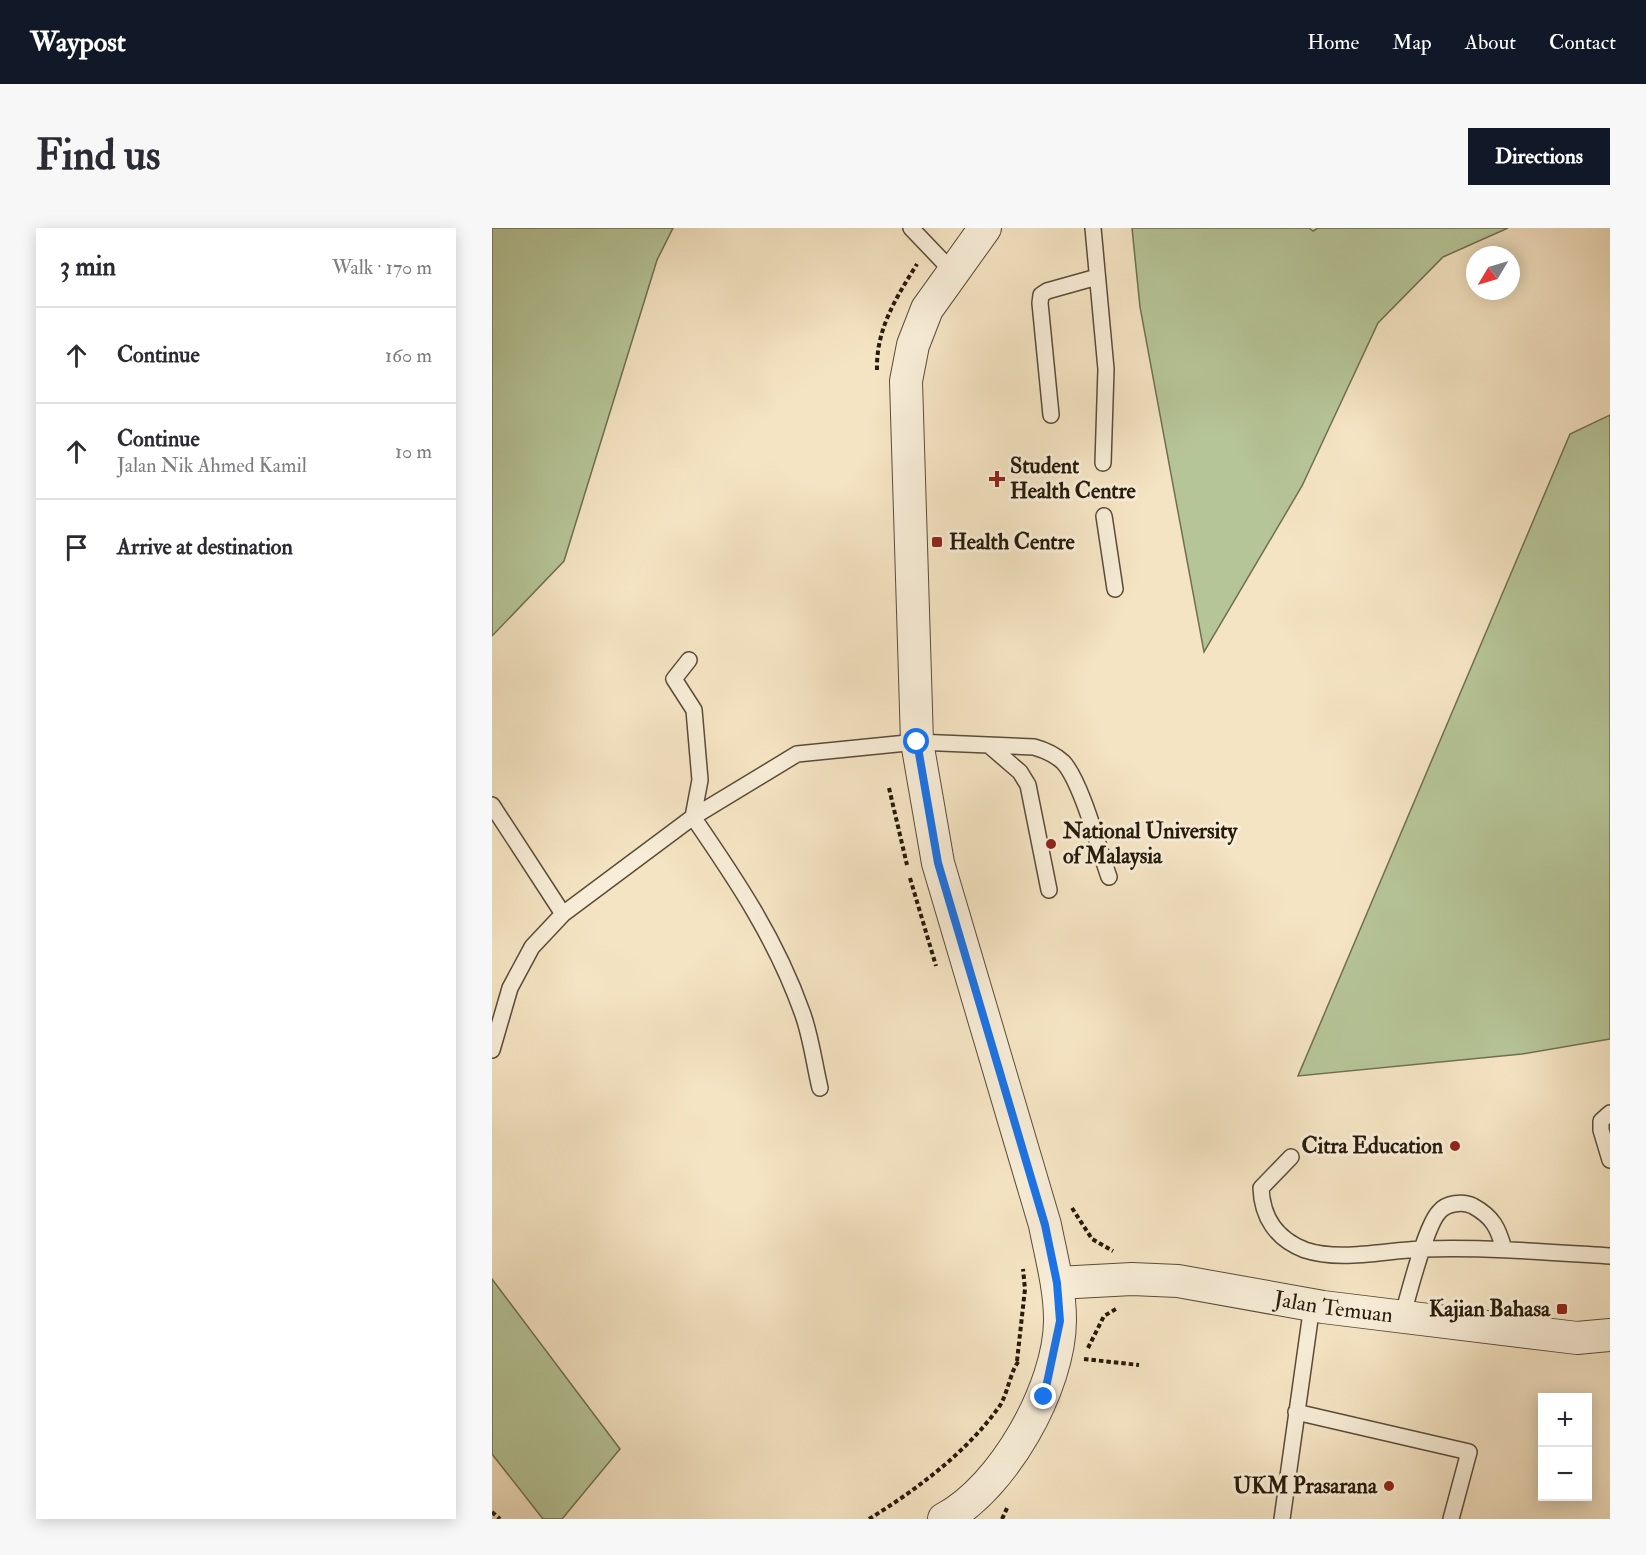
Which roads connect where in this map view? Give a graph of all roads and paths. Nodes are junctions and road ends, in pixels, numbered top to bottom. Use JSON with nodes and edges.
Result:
{"nodes":[{"id":1,"x":911,"y":228,"type":"edge"},
{"id":2,"x":985,"y":228,"type":"edge"},
{"id":3,"x":1094,"y":228,"type":"edge"},
{"id":4,"x":953,"y":272,"type":"junction"},
{"id":5,"x":1097,"y":277,"type":"junction"},
{"id":6,"x":1051,"y":415,"type":"dead end"},
{"id":7,"x":1103,"y":463,"type":"dead end"},
{"id":8,"x":1104,"y":516,"type":"dead end"},
{"id":9,"x":1115,"y":589,"type":"dead end"},
{"id":10,"x":689,"y":660,"type":"dead end"},
{"id":11,"x":917,"y":742,"type":"junction"},
{"id":12,"x":991,"y":747,"type":"junction"},
{"id":13,"x":889,"y":788,"type":"dead end"},
{"id":14,"x":492,"y":805,"type":"edge"},
{"id":15,"x":693,"y":817,"type":"junction"},
{"id":16,"x":1109,"y":877,"type":"dead end"},
{"id":17,"x":1049,"y":890,"type":"dead end"},
{"id":18,"x":563,"y":914,"type":"junction"},
{"id":19,"x":939,"y":976,"type":"dead end"},
{"id":20,"x":492,"y":1050,"type":"edge"},
{"id":21,"x":820,"y":1088,"type":"dead end"},
{"id":22,"x":1610,"y":1113,"type":"edge"},
{"id":23,"x":1292,"y":1157,"type":"dead end"},
{"id":24,"x":1610,"y":1160,"type":"edge"},
{"id":25,"x":1069,"y":1203,"type":"dead end"},
{"id":26,"x":1423,"y":1249,"type":"junction"},
{"id":27,"x":1504,"y":1249,"type":"junction"},
{"id":28,"x":1115,"y":1252,"type":"dead end"},
{"id":29,"x":1610,"y":1256,"type":"edge"},
{"id":30,"x":1022,"y":1266,"type":"dead end"},
{"id":31,"x":1057,"y":1283,"type":"junction"},
{"id":32,"x":1312,"y":1305,"type":"junction"},
{"id":33,"x":1119,"y":1306,"type":"dead end"},
{"id":34,"x":1402,"y":1317,"type":"junction"},
{"id":35,"x":1610,"y":1335,"type":"edge"},
{"id":36,"x":1017,"y":1360,"type":"junction"},
{"id":37,"x":1063,"y":1360,"type":"junction"},
{"id":38,"x":1139,"y":1365,"type":"dead end"},
{"id":39,"x":1296,"y":1412,"type":"junction"},
{"id":40,"x":1013,"y":1498,"type":"dead end"},
{"id":41,"x":492,"y":1512,"type":"edge"},
{"id":42,"x":954,"y":1516,"type":"edge"},
{"id":43,"x":500,"y":1519,"type":"edge"},
{"id":44,"x":869,"y":1519,"type":"edge"},
{"id":45,"x":1002,"y":1519,"type":"edge"},
{"id":46,"x":1282,"y":1519,"type":"edge"},
{"id":47,"x":1451,"y":1519,"type":"edge"}],
"edges":[{"from":1,"to":4,"type":"lane"},
{"from":2,"to":4,"type":"street"},
{"from":3,"to":5,"type":"lane"},
{"from":4,"to":11,"type":"street"},
{"from":5,"to":6,"type":"lane"},
{"from":5,"to":7,"type":"lane"},
{"from":8,"to":9,"type":"lane"},
{"from":10,"to":15,"type":"lane"},
{"from":11,"to":12,"type":"lane"},
{"from":11,"to":15,"type":"lane"},
{"from":11,"to":31,"type":"street"},
{"from":12,"to":16,"type":"lane"},
{"from":12,"to":17,"type":"lane"},
{"from":13,"to":19,"type":"path"},
{"from":14,"to":18,"type":"lane"},
{"from":15,"to":18,"type":"lane"},
{"from":15,"to":21,"type":"lane"},
{"from":18,"to":20,"type":"lane"},
{"from":22,"to":24,"type":"lane"},
{"from":23,"to":26,"type":"lane"},
{"from":25,"to":28,"type":"path"},
{"from":26,"to":27,"type":"lane"},
{"from":26,"to":27,"type":"lane"},
{"from":26,"to":34,"type":"lane"},
{"from":27,"to":29,"type":"lane"},
{"from":30,"to":36,"type":"path"},
{"from":31,"to":32,"type":"street","name":"Jalan Temuan"},
{"from":31,"to":37,"type":"street"},
{"from":32,"to":34,"type":"street","name":"Jalan Temuan"},
{"from":32,"to":39,"type":"lane"},
{"from":33,"to":37,"type":"path"},
{"from":34,"to":35,"type":"street","name":"Jalan Temuan"},
{"from":36,"to":37,"type":"path"},
{"from":36,"to":44,"type":"path"},
{"from":37,"to":38,"type":"path"},
{"from":37,"to":42,"type":"street"},
{"from":39,"to":46,"type":"lane"},
{"from":39,"to":47,"type":"lane"},
{"from":40,"to":45,"type":"path"},
{"from":41,"to":43,"type":"path"}]}
